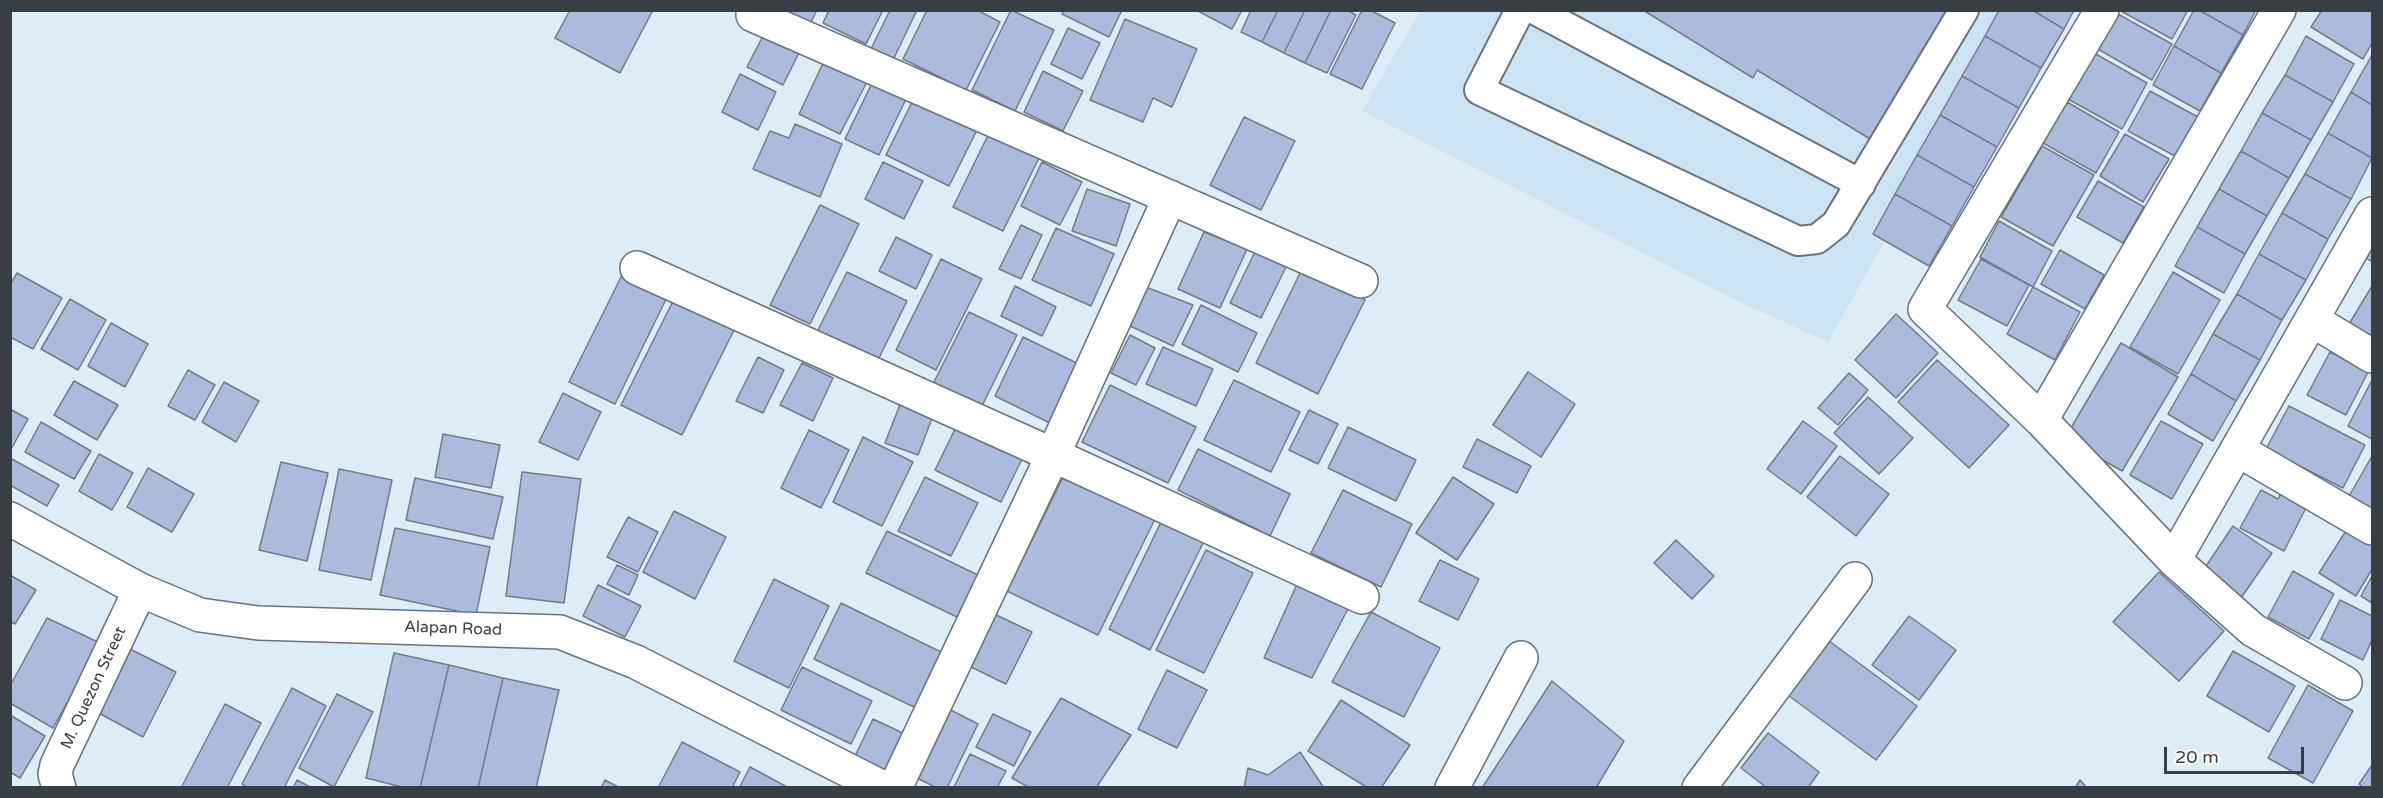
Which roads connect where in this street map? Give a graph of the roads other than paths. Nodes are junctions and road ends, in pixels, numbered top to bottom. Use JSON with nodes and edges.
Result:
{"nodes":[{"id":1,"x":1520,"y":10,"type":"edge"},
{"id":2,"x":1535,"y":10,"type":"edge"},
{"id":3,"x":1964,"y":10,"type":"edge"},
{"id":4,"x":2102,"y":10,"type":"edge"},
{"id":5,"x":2279,"y":10,"type":"edge"},
{"id":6,"x":753,"y":15,"type":"dead end"},
{"id":7,"x":1861,"y":184,"type":"junction"},
{"id":8,"x":1170,"y":197,"type":"junction"},
{"id":9,"x":2373,"y":214,"type":"edge"},
{"id":10,"x":637,"y":268,"type":"dead end"},
{"id":11,"x":1361,"y":280,"type":"dead end"},
{"id":12,"x":2312,"y":320,"type":"junction"},
{"id":13,"x":2373,"y":356,"type":"edge"},
{"id":14,"x":2041,"y":420,"type":"junction"},
{"id":15,"x":2238,"y":450,"type":"junction"},
{"id":16,"x":1053,"y":455,"type":"junction"},
{"id":17,"x":10,"y":519,"type":"edge"},
{"id":18,"x":2373,"y":528,"type":"edge"},
{"id":19,"x":2174,"y":560,"type":"junction"},
{"id":20,"x":1855,"y":579,"type":"dead end"},
{"id":21,"x":140,"y":590,"type":"junction"},
{"id":22,"x":1362,"y":597,"type":"dead end"},
{"id":23,"x":1521,"y":658,"type":"dead end"},
{"id":24,"x":2345,"y":683,"type":"dead end"},
{"id":25,"x":59,"y":788,"type":"edge"},
{"id":26,"x":883,"y":788,"type":"edge"},
{"id":27,"x":895,"y":788,"type":"edge"},
{"id":28,"x":1452,"y":788,"type":"edge"},
{"id":29,"x":1699,"y":788,"type":"edge"}],
"edges":[{"from":1,"to":7,"type":"lane"},
{"from":2,"to":7,"type":"lane"},
{"from":3,"to":7,"type":"lane"},
{"from":4,"to":14,"type":"street"},
{"from":5,"to":14,"type":"street"},
{"from":6,"to":8,"type":"street"},
{"from":8,"to":11,"type":"street"},
{"from":8,"to":16,"type":"street"},
{"from":9,"to":12,"type":"street"},
{"from":10,"to":16,"type":"street"},
{"from":12,"to":13,"type":"street"},
{"from":12,"to":15,"type":"street"},
{"from":14,"to":19,"type":"street"},
{"from":15,"to":18,"type":"street"},
{"from":15,"to":19,"type":"street"},
{"from":16,"to":22,"type":"street"},
{"from":16,"to":27,"type":"street"},
{"from":17,"to":21,"type":"street","name":"Alapan Road"},
{"from":19,"to":24,"type":"street"},
{"from":20,"to":29,"type":"street"},
{"from":21,"to":25,"type":"street","name":"M. Quezon Street"},
{"from":21,"to":26,"type":"street","name":"Alapan Road"},
{"from":23,"to":28,"type":"street"}]}
